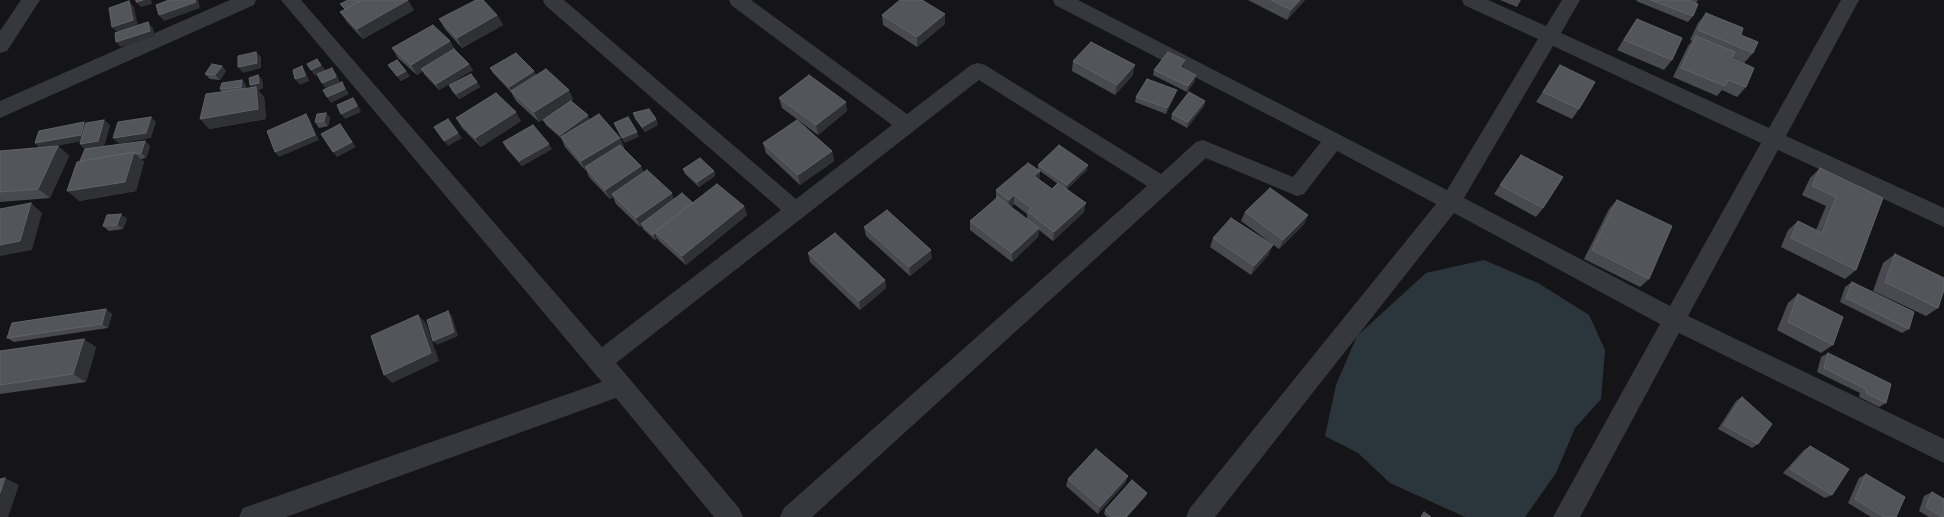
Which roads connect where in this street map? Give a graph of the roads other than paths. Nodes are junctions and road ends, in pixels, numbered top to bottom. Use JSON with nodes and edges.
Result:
{"nodes":[{"id":1,"x":31,"y":0,"type":"edge"},
{"id":2,"x":247,"y":0,"type":"edge"},
{"id":3,"x":290,"y":0,"type":"edge"},
{"id":4,"x":552,"y":0,"type":"edge"},
{"id":5,"x":738,"y":0,"type":"edge"},
{"id":6,"x":1062,"y":0,"type":"edge"},
{"id":7,"x":1471,"y":0,"type":"edge"},
{"id":8,"x":1571,"y":0,"type":"edge"},
{"id":9,"x":1850,"y":0,"type":"edge"},
{"id":10,"x":1548,"y":36,"type":"junction"},
{"id":11,"x":0,"y":46,"type":"edge"},
{"id":12,"x":0,"y":110,"type":"edge"},
{"id":13,"x":907,"y":126,"type":"junction"},
{"id":14,"x":1774,"y":139,"type":"junction"},
{"id":15,"x":1334,"y":140,"type":"junction"},
{"id":16,"x":1162,"y":185,"type":"junction"},
{"id":17,"x":1450,"y":201,"type":"junction"},
{"id":18,"x":796,"y":211,"type":"junction"},
{"id":19,"x":1944,"y":218,"type":"edge"},
{"id":20,"x":1674,"y":320,"type":"junction"},
{"id":21,"x":600,"y":362,"type":"junction"},
{"id":22,"x":620,"y":386,"type":"junction"},
{"id":23,"x":1944,"y":451,"type":"edge"},
{"id":24,"x":252,"y":517,"type":"edge"},
{"id":25,"x":730,"y":517,"type":"edge"},
{"id":26,"x":793,"y":517,"type":"edge"},
{"id":27,"x":1199,"y":517,"type":"edge"},
{"id":28,"x":1566,"y":517,"type":"edge"}],
"edges":[{"from":1,"to":11,"type":"street"},
{"from":2,"to":12,"type":"street"},
{"from":3,"to":21,"type":"street"},
{"from":4,"to":18,"type":"street"},
{"from":5,"to":13,"type":"street"},
{"from":6,"to":15,"type":"street"},
{"from":7,"to":10,"type":"street"},
{"from":8,"to":10,"type":"street"},
{"from":9,"to":14,"type":"street"},
{"from":10,"to":14,"type":"street"},
{"from":10,"to":17,"type":"street"},
{"from":13,"to":16,"type":"street"},
{"from":13,"to":18,"type":"street"},
{"from":14,"to":19,"type":"street"},
{"from":14,"to":20,"type":"street"},
{"from":15,"to":16,"type":"street"},
{"from":15,"to":17,"type":"street"},
{"from":16,"to":26,"type":"street"},
{"from":17,"to":20,"type":"street"},
{"from":17,"to":27,"type":"street"},
{"from":18,"to":21,"type":"street"},
{"from":20,"to":23,"type":"street"},
{"from":20,"to":28,"type":"street"},
{"from":21,"to":22,"type":"street"},
{"from":22,"to":24,"type":"street"},
{"from":22,"to":25,"type":"street"}]}
